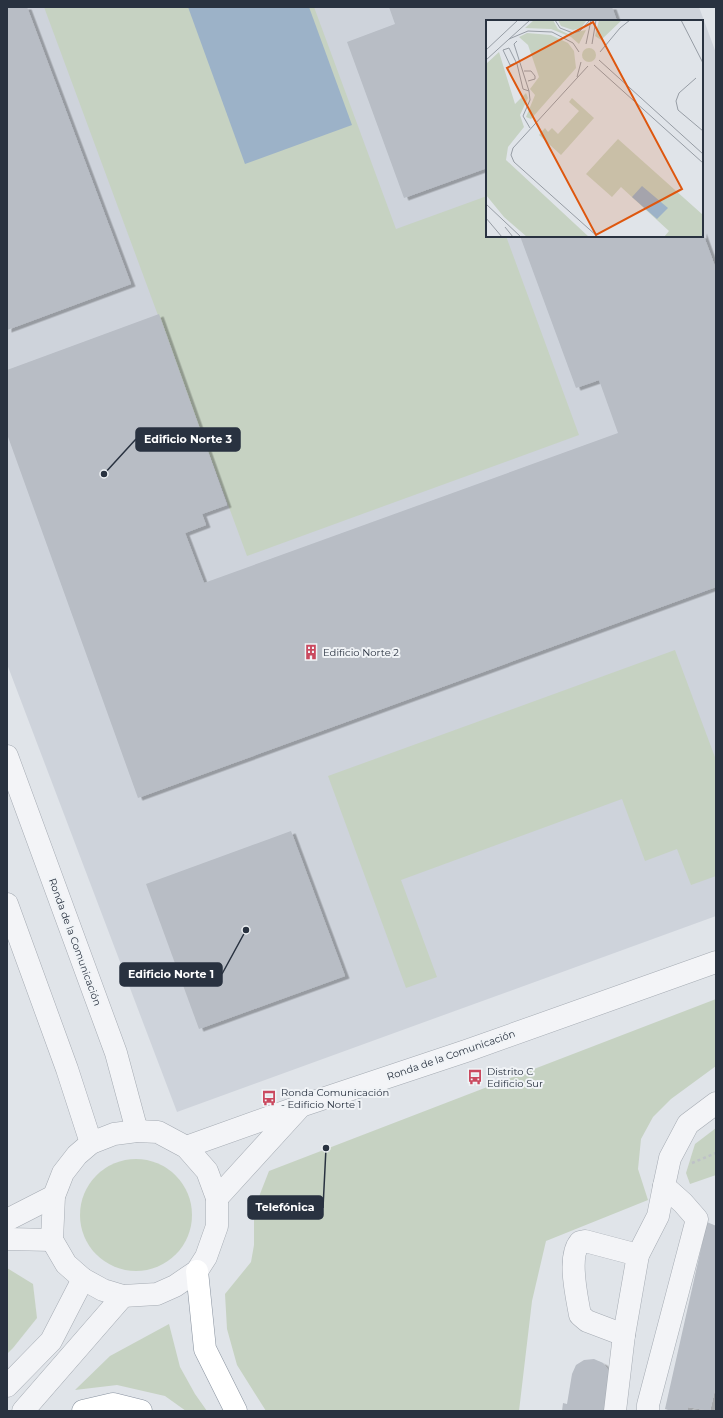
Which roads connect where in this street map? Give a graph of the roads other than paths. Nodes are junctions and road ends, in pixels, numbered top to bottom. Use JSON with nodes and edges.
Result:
{"nodes":[{"id":1,"x":7,"y":756,"type":"edge"},
{"id":2,"x":7,"y":904,"type":"edge"},
{"id":3,"x":716,"y":962,"type":"edge"},
{"id":4,"x":716,"y":1103,"type":"edge"},
{"id":5,"x":301,"y":1106,"type":"junction"},
{"id":6,"x":137,"y":1131,"type":"junction"},
{"id":7,"x":91,"y":1143,"type":"junction"},
{"id":8,"x":186,"y":1147,"type":"junction"},
{"id":9,"x":664,"y":1186,"type":"junction"},
{"id":10,"x":54,"y":1196,"type":"junction"},
{"id":11,"x":217,"y":1198,"type":"junction"},
{"id":12,"x":7,"y":1220,"type":"edge"},
{"id":13,"x":7,"y":1239,"type":"edge"},
{"id":14,"x":52,"y":1240,"type":"junction"},
{"id":15,"x":638,"y":1255,"type":"junction"},
{"id":16,"x":197,"y":1271,"type":"junction"},
{"id":17,"x":82,"y":1279,"type":"junction"},
{"id":18,"x":123,"y":1296,"type":"junction"},
{"id":19,"x":624,"y":1335,"type":"junction"},
{"id":20,"x":7,"y":1386,"type":"edge"},
{"id":21,"x":23,"y":1411,"type":"edge"},
{"id":22,"x":83,"y":1411,"type":"edge"},
{"id":23,"x":141,"y":1411,"type":"edge"},
{"id":24,"x":236,"y":1411,"type":"edge"},
{"id":25,"x":615,"y":1411,"type":"edge"},
{"id":26,"x":648,"y":1411,"type":"edge"}],
"edges":[{"from":1,"to":6,"type":"street","name":"Ronda de la Comunicación"},
{"from":2,"to":7,"type":"street"},
{"from":3,"to":5,"type":"street","name":"Ronda de la Comunicación"},
{"from":4,"to":9,"type":"street"},
{"from":5,"to":8,"type":"street","name":"Ronda de la Comunicación"},
{"from":5,"to":11,"type":"street"},
{"from":6,"to":7,"type":"street"},
{"from":6,"to":8,"type":"street"},
{"from":7,"to":10,"type":"street"},
{"from":8,"to":11,"type":"street"},
{"from":9,"to":15,"type":"street"},
{"from":9,"to":26,"type":"street"},
{"from":10,"to":12,"type":"street"},
{"from":10,"to":14,"type":"street"},
{"from":11,"to":16,"type":"street"},
{"from":13,"to":14,"type":"street"},
{"from":14,"to":17,"type":"street"},
{"from":15,"to":19,"type":"street"},
{"from":15,"to":19,"type":"street"},
{"from":16,"to":18,"type":"street"},
{"from":16,"to":24,"type":"highway"},
{"from":17,"to":18,"type":"street"},
{"from":17,"to":20,"type":"street"},
{"from":18,"to":21,"type":"street"},
{"from":19,"to":25,"type":"street"},
{"from":22,"to":23,"type":"highway"}]}
